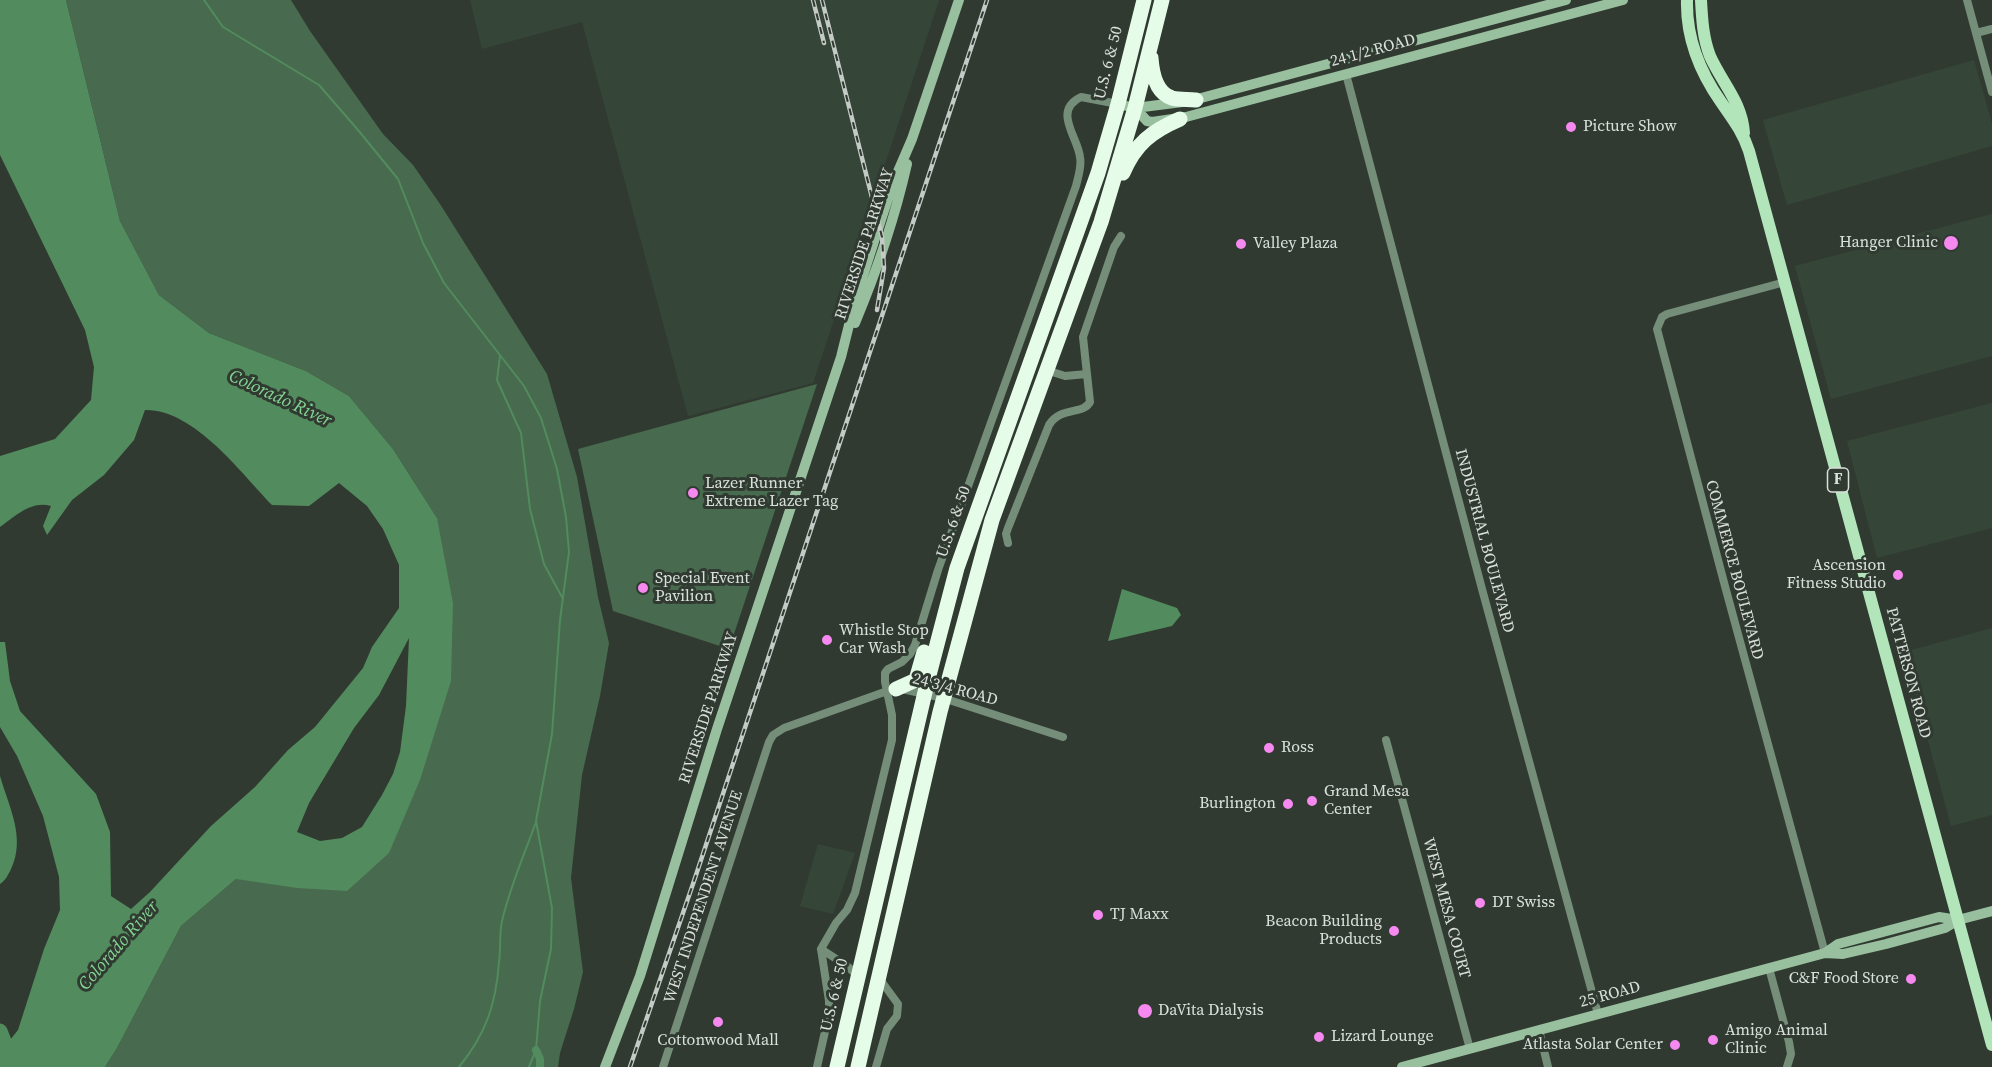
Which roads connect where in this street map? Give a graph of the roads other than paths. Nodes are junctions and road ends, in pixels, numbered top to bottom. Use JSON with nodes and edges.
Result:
{"nodes":[{"id":1,"x":959,"y":0,"type":"edge"},
{"id":2,"x":1144,"y":0,"type":"edge"},
{"id":3,"x":1162,"y":0,"type":"edge"},
{"id":4,"x":1566,"y":0,"type":"edge"},
{"id":5,"x":1623,"y":0,"type":"edge"},
{"id":6,"x":1687,"y":0,"type":"edge"},
{"id":7,"x":1701,"y":0,"type":"edge"},
{"id":8,"x":1967,"y":0,"type":"edge"},
{"id":9,"x":1992,"y":29,"type":"edge"},
{"id":10,"x":1976,"y":33,"type":"junction"},
{"id":11,"x":1398,"y":45,"type":"junction"},
{"id":12,"x":1150,"y":50,"type":"junction"},
{"id":13,"x":1346,"y":59,"type":"junction"},
{"id":14,"x":1346,"y":74,"type":"junction"},
{"id":15,"x":1298,"y":87,"type":"junction"},
{"id":16,"x":1992,"y":92,"type":"edge"},
{"id":17,"x":1196,"y":100,"type":"junction"},
{"id":18,"x":1118,"y":104,"type":"junction"},
{"id":19,"x":1135,"y":108,"type":"junction"},
{"id":20,"x":1180,"y":119,"type":"junction"},
{"id":21,"x":1744,"y":136,"type":"junction"},
{"id":22,"x":1101,"y":222,"type":"junction"},
{"id":23,"x":1076,"y":236,"type":"junction"},
{"id":24,"x":1121,"y":236,"type":"dead end"},
{"id":25,"x":1785,"y":282,"type":"junction"},
{"id":26,"x":1046,"y":370,"type":"junction"},
{"id":27,"x":1087,"y":374,"type":"junction"},
{"id":28,"x":966,"y":540,"type":"junction"},
{"id":29,"x":1008,"y":543,"type":"dead end"},
{"id":30,"x":892,"y":690,"type":"junction"},
{"id":31,"x":926,"y":693,"type":"junction"},
{"id":32,"x":946,"y":698,"type":"junction"},
{"id":33,"x":773,"y":735,"type":"joint"},
{"id":34,"x":1063,"y":737,"type":"dead end"},
{"id":35,"x":1386,"y":740,"type":"dead end"},
{"id":36,"x":893,"y":827,"type":"junction"},
{"id":37,"x":1992,"y":911,"type":"edge"},
{"id":38,"x":1958,"y":920,"type":"junction"},
{"id":39,"x":821,"y":950,"type":"junction"},
{"id":40,"x":1825,"y":953,"type":"junction"},
{"id":41,"x":1769,"y":968,"type":"junction"},
{"id":42,"x":858,"y":976,"type":"junction"},
{"id":43,"x":878,"y":977,"type":"junction"},
{"id":44,"x":1598,"y":1014,"type":"junction"},
{"id":45,"x":1539,"y":1030,"type":"junction"},
{"id":46,"x":1992,"y":1045,"type":"edge"},
{"id":47,"x":1470,"y":1049,"type":"junction"},
{"id":48,"x":605,"y":1067,"type":"edge"},
{"id":49,"x":663,"y":1067,"type":"edge"},
{"id":50,"x":817,"y":1067,"type":"edge"},
{"id":51,"x":837,"y":1067,"type":"edge"},
{"id":52,"x":850,"y":1067,"type":"edge"},
{"id":53,"x":858,"y":1067,"type":"edge"},
{"id":54,"x":876,"y":1067,"type":"edge"},
{"id":55,"x":1402,"y":1067,"type":"edge"},
{"id":56,"x":1548,"y":1067,"type":"edge"},
{"id":57,"x":1787,"y":1067,"type":"edge"}],
"edges":[{"from":1,"to":48,"type":"main road","name":"RIVERSIDE PARKWAY"},
{"from":2,"to":18,"type":"highway","name":"U.S. 6 & 50"},
{"from":3,"to":12,"type":"highway"},
{"from":4,"to":11,"type":"main road","name":"24 1/2 ROAD"},
{"from":5,"to":14,"type":"main road","name":"24 1/2 ROAD"},
{"from":6,"to":21,"type":"main road","name":"PATTERSON ROAD","number":"F"},
{"from":7,"to":21,"type":"main road","name":"PATTERSON ROAD","number":"F"},
{"from":8,"to":10,"type":"street"},
{"from":9,"to":10,"type":"street"},
{"from":10,"to":16,"type":"street"},
{"from":11,"to":13,"type":"main road","name":"24 1/2 ROAD"},
{"from":11,"to":14,"type":"main road"},
{"from":12,"to":17,"type":"highway"},
{"from":12,"to":19,"type":"highway"},
{"from":13,"to":15,"type":"main road"},
{"from":13,"to":17,"type":"main road","name":"24 1/2 ROAD"},
{"from":14,"to":15,"type":"main road","name":"24 1/2 ROAD"},
{"from":14,"to":44,"type":"street","name":"INDUSTRIAL BOULEVARD"},
{"from":15,"to":20,"type":"main road","name":"24 1/2 ROAD"},
{"from":17,"to":19,"type":"main road","name":"24 1/2 ROAD"},
{"from":18,"to":19,"type":"main road","name":"24 1/2 ROAD"},
{"from":18,"to":23,"type":"highway","name":"U.S. 6 & 50"},
{"from":18,"to":30,"type":"street"},
{"from":19,"to":20,"type":"main road","name":"24 1/2 ROAD"},
{"from":19,"to":22,"type":"highway"},
{"from":20,"to":22,"type":"highway"},
{"from":21,"to":25,"type":"main road","name":"PATTERSON ROAD","number":"F"},
{"from":22,"to":26,"type":"highway"},
{"from":23,"to":26,"type":"highway"},
{"from":23,"to":28,"type":"highway","name":"U.S. 6 & 50"},
{"from":24,"to":27,"type":"street"},
{"from":25,"to":38,"type":"main road","name":"PATTERSON ROAD","number":"F"},
{"from":25,"to":40,"type":"street","name":"COMMERCE BOULEVARD"},
{"from":26,"to":27,"type":"street"},
{"from":26,"to":32,"type":"highway"},
{"from":27,"to":29,"type":"street"},
{"from":28,"to":30,"type":"highway"},
{"from":28,"to":31,"type":"highway","name":"U.S. 6 & 50"},
{"from":28,"to":32,"type":"highway"},
{"from":30,"to":31,"type":"street","name":"24 3/4 ROAD"},
{"from":30,"to":33,"type":"street","name":"24 3/4 ROAD"},
{"from":30,"to":39,"type":"street"},
{"from":31,"to":32,"type":"street","name":"24 3/4 ROAD"},
{"from":31,"to":36,"type":"highway","name":"U.S. 6 & 50"},
{"from":32,"to":34,"type":"street","name":"24 3/4 ROAD"},
{"from":32,"to":43,"type":"highway"},
{"from":33,"to":49,"type":"street","name":"WEST INDEPENDENT AVENUE"},
{"from":35,"to":47,"type":"street","name":"WEST MESA COURT"},
{"from":36,"to":42,"type":"highway","name":"U.S. 6 & 50"},
{"from":36,"to":43,"type":"highway"},
{"from":37,"to":38,"type":"main road","name":"25 ROAD"},
{"from":38,"to":40,"type":"main road","name":"25 ROAD"},
{"from":38,"to":46,"type":"main road","name":"PATTERSON ROAD","number":"F"},
{"from":39,"to":42,"type":"street"},
{"from":39,"to":50,"type":"street"},
{"from":40,"to":41,"type":"main road","name":"25 ROAD"},
{"from":41,"to":44,"type":"main road","name":"25 ROAD"},
{"from":41,"to":57,"type":"street"},
{"from":42,"to":51,"type":"highway","name":"U.S. 6 & 50"},
{"from":42,"to":52,"type":"highway"},
{"from":43,"to":53,"type":"highway"},
{"from":43,"to":54,"type":"street"},
{"from":44,"to":45,"type":"main road","name":"25 ROAD"},
{"from":45,"to":47,"type":"main road","name":"25 ROAD"},
{"from":45,"to":56,"type":"street"},
{"from":47,"to":55,"type":"main road","name":"25 ROAD"}]}
